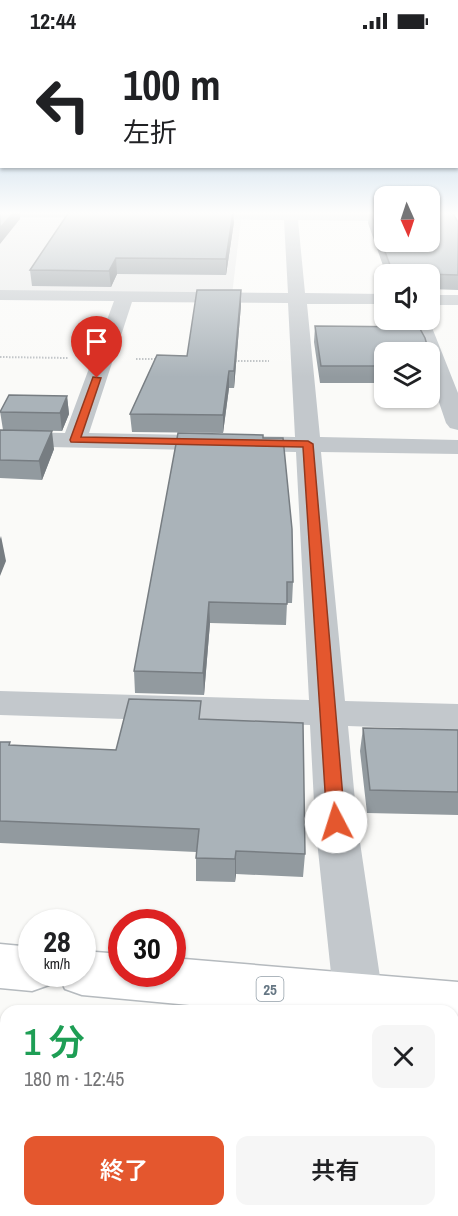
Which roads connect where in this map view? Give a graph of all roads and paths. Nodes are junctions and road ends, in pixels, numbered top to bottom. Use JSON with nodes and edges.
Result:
{"nodes":[{"id":1,"x":295,"y":267,"type":"edge"},
{"id":2,"x":125,"y":296,"type":"junction"},
{"id":3,"x":297,"y":298,"type":"junction"},
{"id":4,"x":374,"y":299,"type":"edge"},
{"id":5,"x":6,"y":300,"type":"edge"},
{"id":6,"x":440,"y":300,"type":"edge"},
{"id":7,"x":458,"y":300,"type":"edge"},
{"id":8,"x":424,"y":330,"type":"edge"},
{"id":9,"x":0,"y":357,"type":"edge"},
{"id":10,"x":104,"y":358,"type":"junction"},
{"id":11,"x":162,"y":359,"type":"edge"},
{"id":12,"x":232,"y":361,"type":"edge"},
{"id":13,"x":302,"y":362,"type":"junction"},
{"id":14,"x":458,"y":423,"type":"edge"},
{"id":15,"x":0,"y":439,"type":"edge"},
{"id":16,"x":75,"y":440,"type":"junction"},
{"id":17,"x":308,"y":444,"type":"junction"},
{"id":18,"x":458,"y":447,"type":"edge"},
{"id":19,"x":0,"y":703,"type":"edge"},
{"id":20,"x":327,"y":712,"type":"junction"},
{"id":21,"x":458,"y":717,"type":"edge"},
{"id":22,"x":0,"y":966,"type":"edge"},
{"id":23,"x":18,"y":968,"type":"edge"},
{"id":24,"x":96,"y":975,"type":"edge"},
{"id":25,"x":359,"y":1004,"type":"edge"},
{"id":26,"x":408,"y":1005,"type":"edge"}],
"edges":[{"from":1,"to":3,"type":"street"},
{"from":2,"to":3,"type":"street"},
{"from":2,"to":5,"type":"street"},
{"from":2,"to":10,"type":"street"},
{"from":3,"to":4,"type":"street"},
{"from":3,"to":13,"type":"street"},
{"from":6,"to":7,"type":"street"},
{"from":8,"to":14,"type":"street"},
{"from":9,"to":10,"type":"path"},
{"from":10,"to":11,"type":"path"},
{"from":10,"to":16,"type":"street"},
{"from":12,"to":13,"type":"path"},
{"from":13,"to":17,"type":"street"},
{"from":15,"to":16,"type":"street"},
{"from":16,"to":17,"type":"street"},
{"from":17,"to":18,"type":"street"},
{"from":17,"to":20,"type":"street"},
{"from":19,"to":20,"type":"street"},
{"from":20,"to":21,"type":"street"},
{"from":20,"to":25,"type":"street"},
{"from":22,"to":23,"type":"main road"},
{"from":24,"to":25,"type":"main road","number":"25"},
{"from":25,"to":26,"type":"main road","number":"25"}]}
